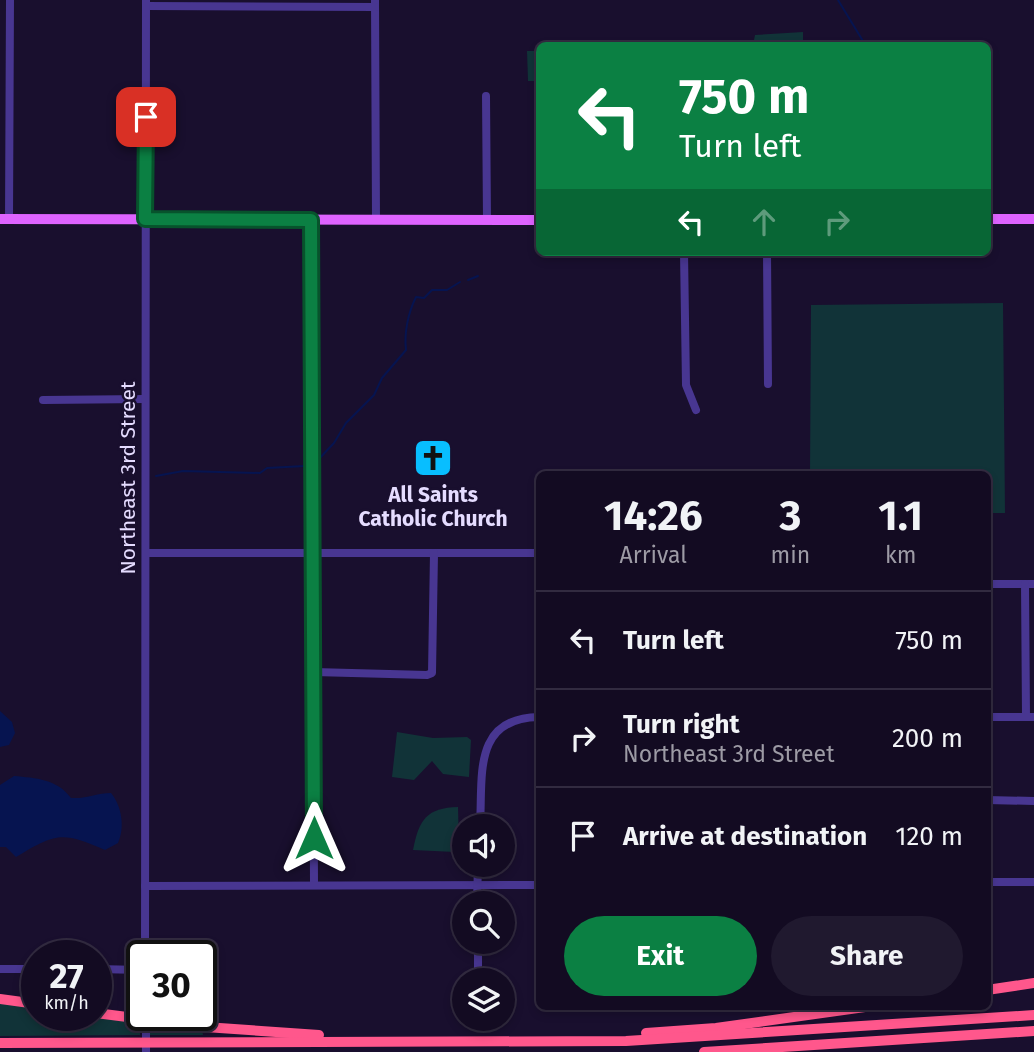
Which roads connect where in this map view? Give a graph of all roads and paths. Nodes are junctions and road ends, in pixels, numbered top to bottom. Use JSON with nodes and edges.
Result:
{"nodes":[{"id":1,"x":10,"y":0,"type":"edge"},
{"id":2,"x":146,"y":3,"type":"edge"},
{"id":3,"x":375,"y":3,"type":"edge"},
{"id":4,"x":486,"y":96,"type":"dead end"},
{"id":5,"x":4,"y":219,"type":"edge"},
{"id":6,"x":145,"y":219,"type":"junction"},
{"id":7,"x":991,"y":219,"type":"edge"},
{"id":8,"x":1034,"y":219,"type":"edge"},
{"id":9,"x":311,"y":220,"type":"junction"},
{"id":10,"x":376,"y":220,"type":"junction"},
{"id":11,"x":487,"y":220,"type":"junction"},
{"id":12,"x":536,"y":220,"type":"edge"},
{"id":13,"x":684,"y":256,"type":"edge"},
{"id":14,"x":767,"y":256,"type":"edge"},
{"id":15,"x":768,"y":384,"type":"dead end"},
{"id":16,"x":145,"y":399,"type":"junction"},
{"id":17,"x":43,"y":400,"type":"dead end"},
{"id":18,"x":696,"y":410,"type":"dead end"},
{"id":19,"x":313,"y":552,"type":"junction"},
{"id":20,"x":147,"y":553,"type":"junction"},
{"id":21,"x":434,"y":553,"type":"junction"},
{"id":22,"x":536,"y":553,"type":"edge"},
{"id":23,"x":991,"y":584,"type":"edge"},
{"id":24,"x":1030,"y":584,"type":"edge"},
{"id":25,"x":314,"y":672,"type":"junction"},
{"id":26,"x":536,"y":717,"type":"edge"},
{"id":27,"x":991,"y":717,"type":"edge"},
{"id":28,"x":1030,"y":717,"type":"edge"},
{"id":29,"x":991,"y":800,"type":"edge"},
{"id":30,"x":1034,"y":801,"type":"edge"},
{"id":31,"x":481,"y":814,"type":"edge"},
{"id":32,"x":477,"y":877,"type":"edge"},
{"id":33,"x":991,"y":882,"type":"edge"},
{"id":34,"x":314,"y":883,"type":"junction"},
{"id":35,"x":1034,"y":883,"type":"edge"},
{"id":36,"x":477,"y":885,"type":"junction"},
{"id":37,"x":536,"y":885,"type":"edge"},
{"id":38,"x":145,"y":886,"type":"junction"},
{"id":39,"x":477,"y":891,"type":"edge"},
{"id":40,"x":145,"y":940,"type":"edge"},
{"id":41,"x":0,"y":969,"type":"edge"},
{"id":42,"x":21,"y":969,"type":"edge"},
{"id":43,"x":1034,"y":983,"type":"edge"},
{"id":44,"x":991,"y":988,"type":"edge"},
{"id":45,"x":0,"y":999,"type":"edge"},
{"id":46,"x":21,"y":1002,"type":"edge"},
{"id":47,"x":844,"y":1010,"type":"edge"},
{"id":48,"x":112,"y":1015,"type":"edge"},
{"id":49,"x":1034,"y":1015,"type":"edge"},
{"id":50,"x":146,"y":1031,"type":"edge"},
{"id":51,"x":1034,"y":1031,"type":"edge"},
{"id":52,"x":406,"y":1040,"type":"junction"},
{"id":53,"x":549,"y":1040,"type":"junction"},
{"id":54,"x":0,"y":1043,"type":"edge"},
{"id":55,"x":146,"y":1052,"type":"edge"},
{"id":56,"x":704,"y":1052,"type":"edge"}],
"edges":[{"from":1,"to":5,"type":"street"},
{"from":2,"to":3,"type":"street"},
{"from":2,"to":6,"type":"street","name":"Northeast 3rd Street"},
{"from":3,"to":10,"type":"street"},
{"from":4,"to":11,"type":"street"},
{"from":5,"to":6,"type":"main road"},
{"from":6,"to":9,"type":"main road"},
{"from":6,"to":16,"type":"street","name":"Northeast 3rd Street"},
{"from":7,"to":8,"type":"main road"},
{"from":9,"to":10,"type":"main road"},
{"from":9,"to":19,"type":"street"},
{"from":10,"to":11,"type":"main road"},
{"from":11,"to":12,"type":"main road"},
{"from":13,"to":18,"type":"street"},
{"from":14,"to":15,"type":"street"},
{"from":16,"to":17,"type":"street"},
{"from":16,"to":20,"type":"street","name":"Northeast 3rd Street"},
{"from":19,"to":20,"type":"street"},
{"from":19,"to":21,"type":"street"},
{"from":19,"to":25,"type":"street"},
{"from":20,"to":38,"type":"street","name":"Northeast 3rd Street"},
{"from":21,"to":22,"type":"street"},
{"from":21,"to":25,"type":"street"},
{"from":23,"to":24,"type":"street"},
{"from":24,"to":28,"type":"street"},
{"from":25,"to":34,"type":"street"},
{"from":26,"to":31,"type":"street"},
{"from":27,"to":28,"type":"street"},
{"from":29,"to":30,"type":"street"},
{"from":32,"to":36,"type":"street"},
{"from":33,"to":35,"type":"street"},
{"from":34,"to":36,"type":"street"},
{"from":34,"to":38,"type":"street"},
{"from":36,"to":37,"type":"street"},
{"from":36,"to":39,"type":"street"},
{"from":38,"to":40,"type":"street","name":"Northeast 3rd Street"},
{"from":41,"to":42,"type":"street"},
{"from":43,"to":44,"type":"highway"},
{"from":45,"to":46,"type":"highway"},
{"from":47,"to":53,"type":"highway"},
{"from":48,"to":52,"type":"highway"},
{"from":49,"to":53,"type":"highway"},
{"from":50,"to":55,"type":"street"},
{"from":51,"to":56,"type":"highway"},
{"from":52,"to":53,"type":"highway"},
{"from":52,"to":54,"type":"highway"}]}
